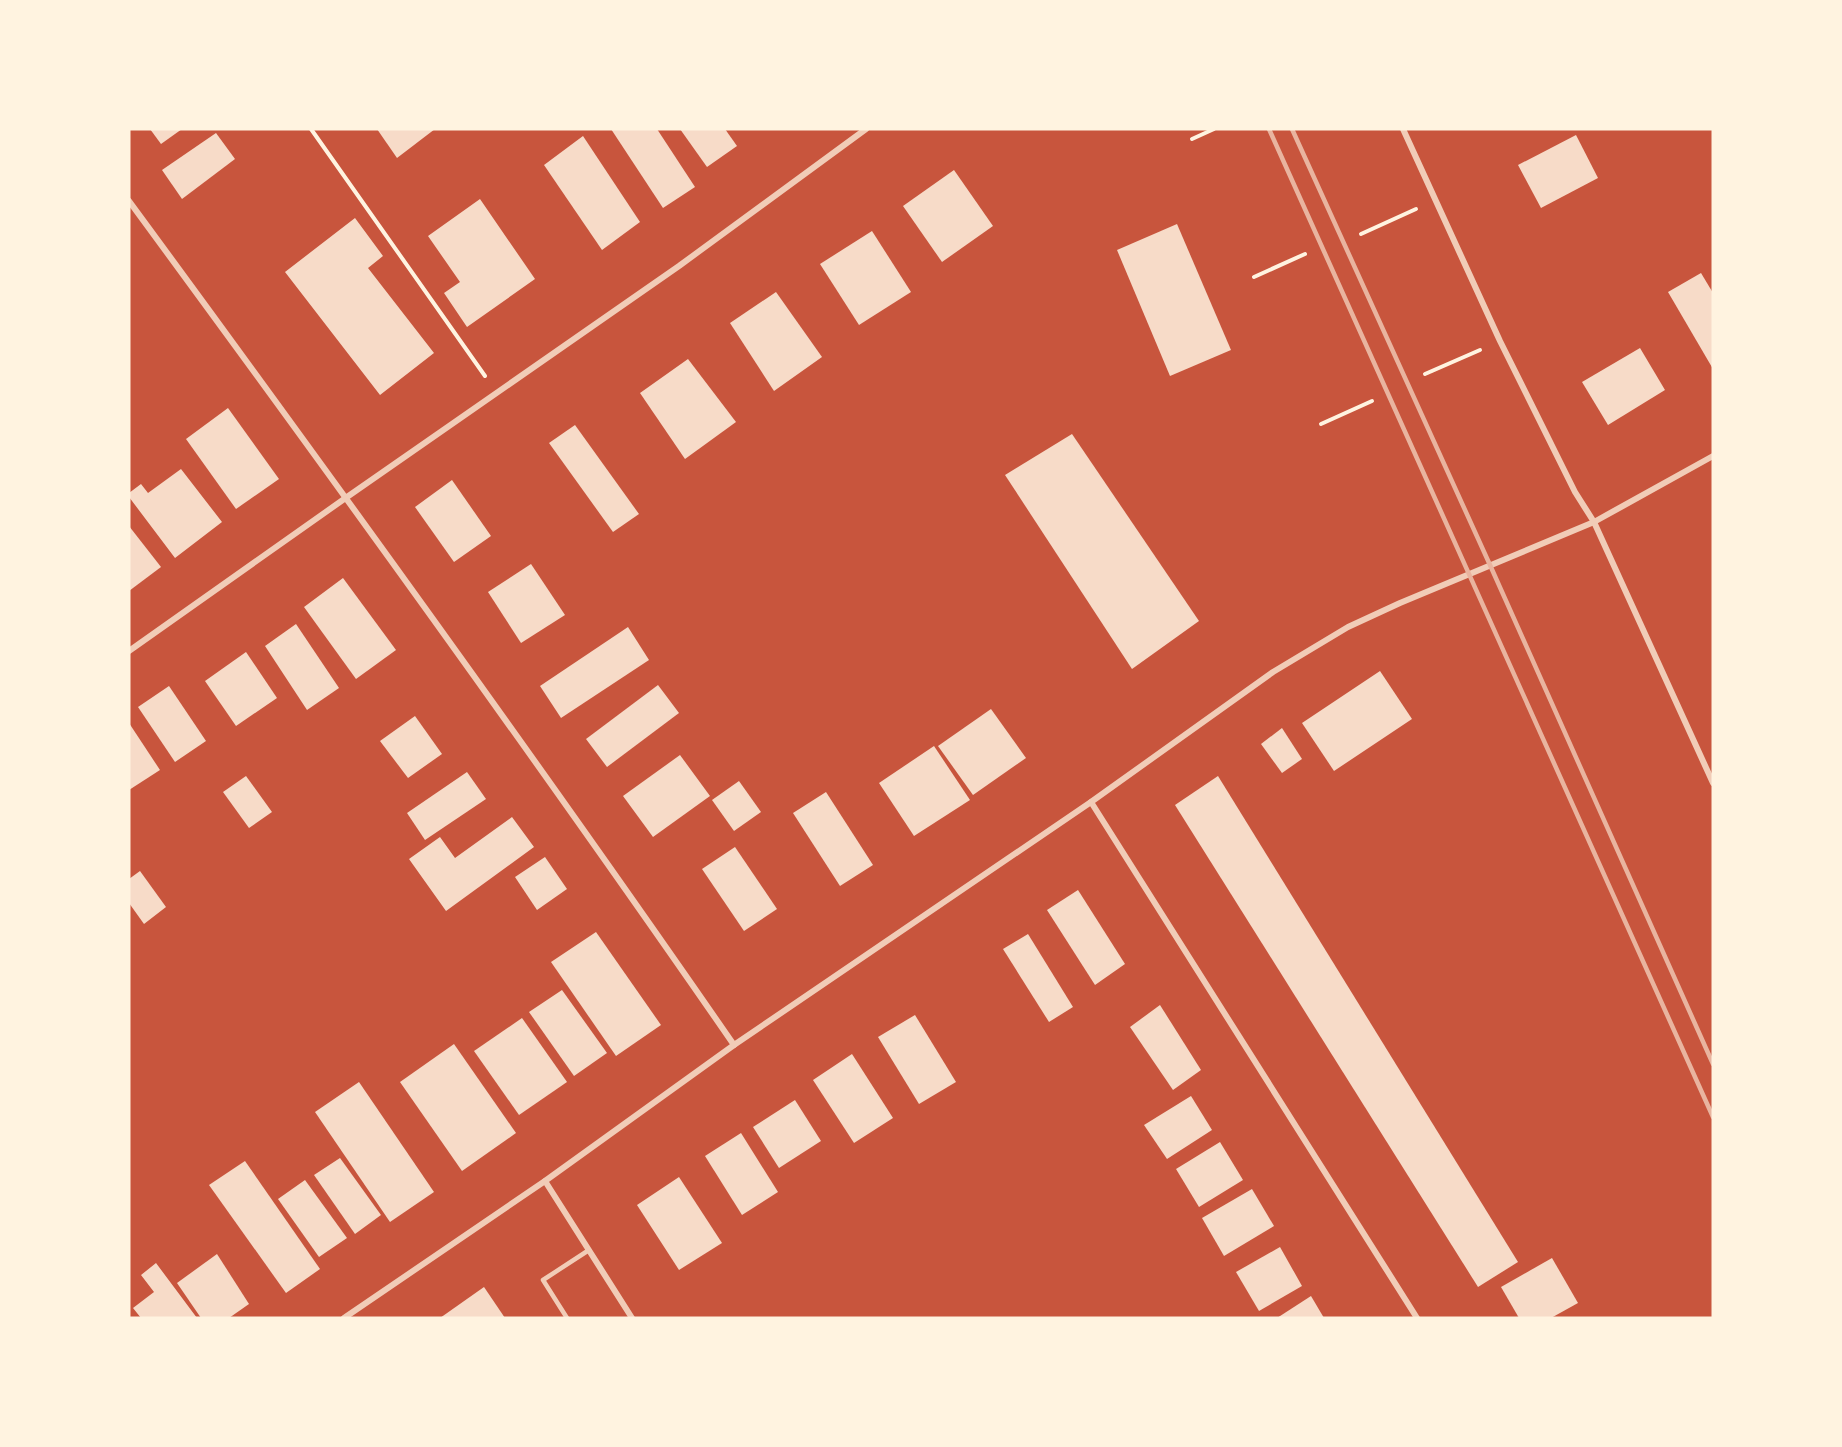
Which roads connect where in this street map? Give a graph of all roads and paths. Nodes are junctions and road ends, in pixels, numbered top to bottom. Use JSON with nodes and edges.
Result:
{"nodes":[{"id":1,"x":311,"y":129,"type":"edge"},
{"id":2,"x":866,"y":129,"type":"edge"},
{"id":3,"x":1214,"y":129,"type":"edge"},
{"id":4,"x":1403,"y":129,"type":"edge"},
{"id":5,"x":1192,"y":139,"type":"dead end"},
{"id":6,"x":1436,"y":200,"type":"junction"},
{"id":7,"x":129,"y":201,"type":"edge"},
{"id":8,"x":1360,"y":234,"type":"dead end"},
{"id":9,"x":1305,"y":254,"type":"dead end"},
{"id":10,"x":1254,"y":277,"type":"dead end"},
{"id":11,"x":1500,"y":341,"type":"junction"},
{"id":12,"x":1425,"y":374,"type":"dead end"},
{"id":13,"x":497,"y":393,"type":"junction"},
{"id":14,"x":1372,"y":401,"type":"dead end"},
{"id":15,"x":1321,"y":424,"type":"dead end"},
{"id":16,"x":1713,"y":456,"type":"edge"},
{"id":17,"x":346,"y":497,"type":"junction"},
{"id":18,"x":1594,"y":522,"type":"junction"},
{"id":19,"x":129,"y":651,"type":"edge"},
{"id":20,"x":1713,"y":783,"type":"edge"},
{"id":21,"x":1091,"y":802,"type":"junction"},
{"id":22,"x":734,"y":1045,"type":"junction"},
{"id":23,"x":545,"y":1181,"type":"junction"},
{"id":24,"x":589,"y":1250,"type":"junction"},
{"id":25,"x":345,"y":1318,"type":"edge"},
{"id":26,"x":567,"y":1318,"type":"edge"},
{"id":27,"x":632,"y":1318,"type":"edge"},
{"id":28,"x":1417,"y":1318,"type":"edge"}],
"edges":[{"from":1,"to":13,"type":"path"},
{"from":2,"to":13,"type":"street"},
{"from":3,"to":5,"type":"path"},
{"from":4,"to":6,"type":"street"},
{"from":6,"to":8,"type":"path"},
{"from":6,"to":11,"type":"street"},
{"from":7,"to":17,"type":"street"},
{"from":9,"to":10,"type":"path"},
{"from":11,"to":12,"type":"path"},
{"from":11,"to":18,"type":"street"},
{"from":13,"to":17,"type":"street"},
{"from":14,"to":15,"type":"path"},
{"from":16,"to":18,"type":"street"},
{"from":17,"to":19,"type":"street"},
{"from":17,"to":22,"type":"street"},
{"from":18,"to":20,"type":"street"},
{"from":18,"to":21,"type":"street"},
{"from":21,"to":22,"type":"street"},
{"from":21,"to":28,"type":"street"},
{"from":22,"to":23,"type":"street"},
{"from":23,"to":24,"type":"street"},
{"from":23,"to":25,"type":"street"},
{"from":24,"to":26,"type":"lane"},
{"from":24,"to":27,"type":"street"}]}
